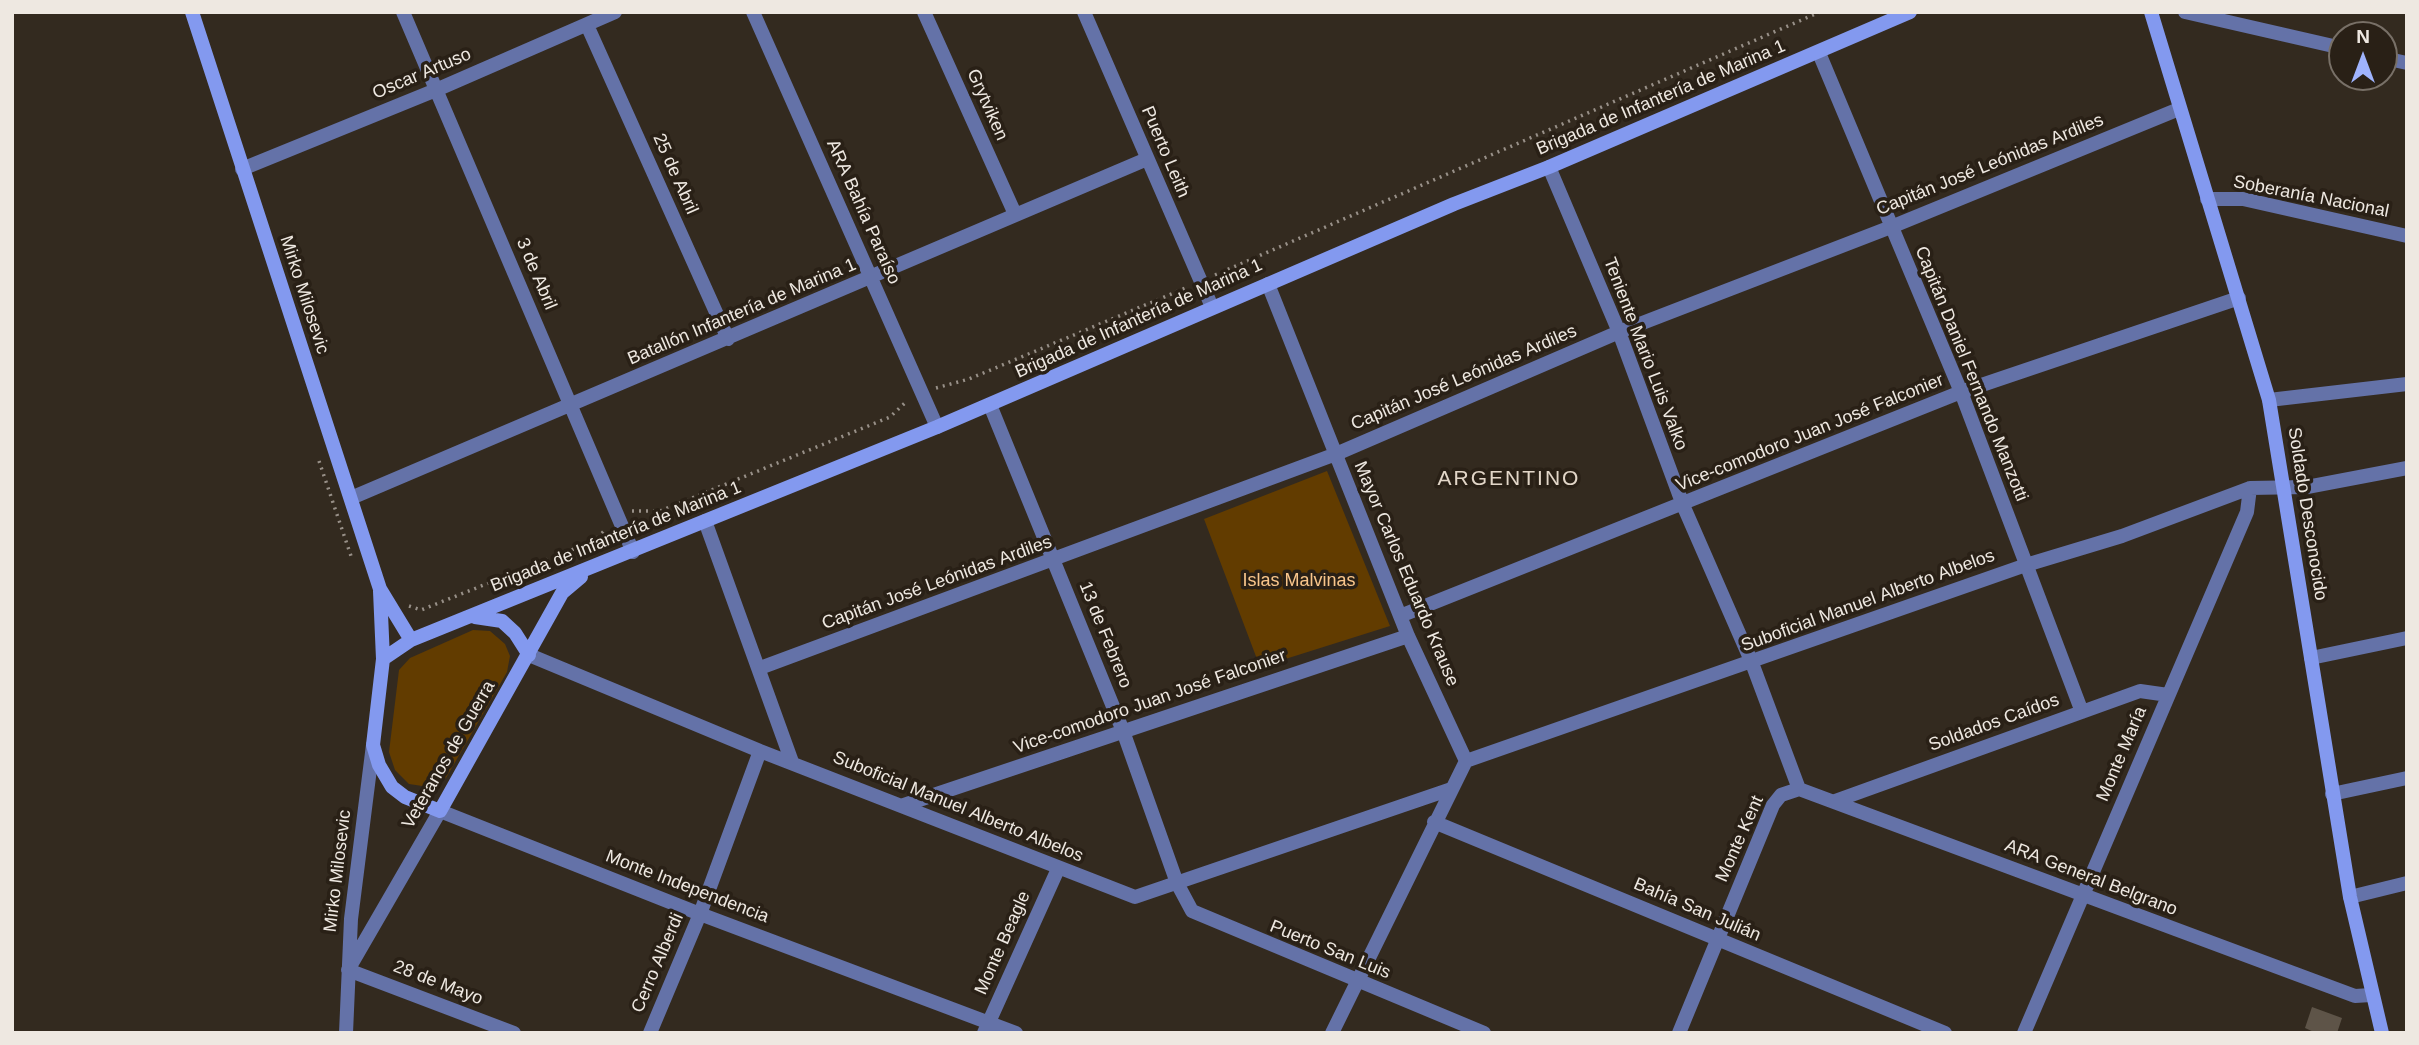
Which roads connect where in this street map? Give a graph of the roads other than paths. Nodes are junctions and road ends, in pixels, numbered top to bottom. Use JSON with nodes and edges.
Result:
{"nodes":[{"id":1,"x":192,"y":12,"type":"edge"},
{"id":2,"x":403,"y":12,"type":"edge"},
{"id":3,"x":615,"y":12,"type":"edge"},
{"id":4,"x":753,"y":12,"type":"edge"},
{"id":5,"x":924,"y":12,"type":"edge"},
{"id":6,"x":1084,"y":12,"type":"edge"},
{"id":7,"x":1910,"y":12,"type":"edge"},
{"id":8,"x":2185,"y":12,"type":"edge"},
{"id":9,"x":2152,"y":13,"type":"edge"},
{"id":10,"x":587,"y":25,"type":"junction"},
{"id":11,"x":2328,"y":45,"type":"edge"},
{"id":12,"x":1819,"y":52,"type":"junction"},
{"id":13,"x":436,"y":90,"type":"junction"},
{"id":14,"x":2179,"y":109,"type":"junction"},
{"id":15,"x":1147,"y":159,"type":"junction"},
{"id":16,"x":1549,"y":167,"type":"junction"},
{"id":17,"x":242,"y":169,"type":"junction"},
{"id":18,"x":2207,"y":199,"type":"junction"},
{"id":19,"x":1015,"y":214,"type":"junction"},
{"id":20,"x":1891,"y":227,"type":"junction"},
{"id":21,"x":2407,"y":236,"type":"edge"},
{"id":22,"x":871,"y":278,"type":"junction"},
{"id":23,"x":1268,"y":284,"type":"junction"},
{"id":24,"x":2239,"y":298,"type":"junction"},
{"id":25,"x":1212,"y":307,"type":"junction"},
{"id":26,"x":1619,"y":332,"type":"junction"},
{"id":27,"x":728,"y":339,"type":"junction"},
{"id":28,"x":2407,"y":384,"type":"edge"},
{"id":29,"x":1961,"y":392,"type":"junction"},
{"id":30,"x":2269,"y":400,"type":"junction"},
{"id":31,"x":570,"y":405,"type":"junction"},
{"id":32,"x":990,"y":405,"type":"junction"},
{"id":33,"x":937,"y":427,"type":"junction"},
{"id":34,"x":1336,"y":454,"type":"junction"},
{"id":35,"x":2407,"y":468,"type":"edge"},
{"id":36,"x":2285,"y":487,"type":"junction"},
{"id":37,"x":2250,"y":488,"type":"junction"},
{"id":38,"x":351,"y":498,"type":"junction"},
{"id":39,"x":1684,"y":505,"type":"junction"},
{"id":40,"x":705,"y":521,"type":"junction"},
{"id":41,"x":633,"y":552,"type":"junction"},
{"id":42,"x":1054,"y":561,"type":"junction"},
{"id":43,"x":2026,"y":565,"type":"junction"},
{"id":44,"x":593,"y":568,"type":"junction"},
{"id":45,"x":380,"y":589,"type":"junction"},
{"id":46,"x":1400,"y":616,"type":"junction"},
{"id":47,"x":468,"y":617,"type":"junction"},
{"id":48,"x":1408,"y":636,"type":"junction"},
{"id":49,"x":2407,"y":638,"type":"edge"},
{"id":50,"x":411,"y":640,"type":"junction"},
{"id":51,"x":529,"y":655,"type":"junction"},
{"id":52,"x":2311,"y":658,"type":"junction"},
{"id":53,"x":383,"y":659,"type":"junction"},
{"id":54,"x":1752,"y":663,"type":"junction"},
{"id":55,"x":760,"y":668,"type":"junction"},
{"id":56,"x":2168,"y":695,"type":"junction"},
{"id":57,"x":2082,"y":712,"type":"junction"},
{"id":58,"x":1123,"y":732,"type":"junction"},
{"id":59,"x":373,"y":745,"type":"junction"},
{"id":60,"x":760,"y":751,"type":"junction"},
{"id":61,"x":1466,"y":761,"type":"junction"},
{"id":62,"x":792,"y":762,"type":"junction"},
{"id":63,"x":2407,"y":778,"type":"edge"},
{"id":64,"x":1451,"y":789,"type":"junction"},
{"id":65,"x":1799,"y":789,"type":"junction"},
{"id":66,"x":2332,"y":794,"type":"junction"},
{"id":67,"x":1835,"y":801,"type":"junction"},
{"id":68,"x":904,"y":805,"type":"junction"},
{"id":69,"x":440,"y":811,"type":"junction"},
{"id":70,"x":1434,"y":822,"type":"junction"},
{"id":71,"x":1058,"y":869,"type":"junction"},
{"id":72,"x":1177,"y":883,"type":"junction"},
{"id":73,"x":2407,"y":883,"type":"edge"},
{"id":74,"x":2083,"y":896,"type":"junction"},
{"id":75,"x":2350,"y":897,"type":"junction"},
{"id":76,"x":700,"y":914,"type":"junction"},
{"id":77,"x":1718,"y":938,"type":"junction"},
{"id":78,"x":348,"y":970,"type":"junction"},
{"id":79,"x":1355,"y":981,"type":"junction"},
{"id":80,"x":2371,"y":995,"type":"junction"},
{"id":81,"x":986,"y":1027,"type":"edge"},
{"id":82,"x":346,"y":1033,"type":"edge"},
{"id":83,"x":513,"y":1033,"type":"edge"},
{"id":84,"x":650,"y":1033,"type":"edge"},
{"id":85,"x":1016,"y":1033,"type":"edge"},
{"id":86,"x":1332,"y":1033,"type":"edge"},
{"id":87,"x":1484,"y":1033,"type":"edge"},
{"id":88,"x":1679,"y":1033,"type":"edge"},
{"id":89,"x":1945,"y":1033,"type":"edge"},
{"id":90,"x":2024,"y":1033,"type":"edge"},
{"id":91,"x":2382,"y":1033,"type":"edge"}],
"edges":[{"from":1,"to":17,"type":"street","name":"Mirko Milosevic"},
{"from":2,"to":13,"type":"street","name":"3 de Abril"},
{"from":3,"to":10,"type":"street","name":"Oscar Artuso"},
{"from":4,"to":22,"type":"street","name":"ARA Bahía Paraíso"},
{"from":5,"to":19,"type":"street","name":"Grytviken"},
{"from":6,"to":15,"type":"street","name":"Puerto Leith"},
{"from":7,"to":12,"type":"street","name":"Brigada de Infantería de Marina 1"},
{"from":8,"to":11,"type":"street"},
{"from":9,"to":14,"type":"street","name":"Soldado Desconocido"},
{"from":10,"to":13,"type":"street","name":"Oscar Artuso"},
{"from":10,"to":27,"type":"street","name":"25 de Abril"},
{"from":12,"to":16,"type":"street","name":"Brigada de Infantería de Marina 1"},
{"from":12,"to":20,"type":"street","name":"Capitán Daniel Fernando Manzotti"},
{"from":13,"to":17,"type":"street","name":"Oscar Artuso"},
{"from":13,"to":31,"type":"street","name":"3 de Abril"},
{"from":14,"to":18,"type":"street","name":"Soldado Desconocido"},
{"from":14,"to":20,"type":"street","name":"Capitán José Leónidas Ardiles"},
{"from":15,"to":19,"type":"street","name":"Batallón Infantería de Marina 1"},
{"from":15,"to":25,"type":"street","name":"Puerto Leith"},
{"from":16,"to":23,"type":"street","name":"Brigada de Infantería de Marina 1"},
{"from":16,"to":26,"type":"street","name":"Teniente Mario Luis Valko"},
{"from":17,"to":38,"type":"street","name":"Mirko Milosevic"},
{"from":18,"to":21,"type":"street","name":"Soberanía Nacional"},
{"from":18,"to":24,"type":"street","name":"Soldado Desconocido"},
{"from":19,"to":22,"type":"street","name":"Batallón Infantería de Marina 1"},
{"from":20,"to":26,"type":"street","name":"Capitán José Leónidas Ardiles"},
{"from":20,"to":29,"type":"street","name":"Capitán Daniel Fernando Manzotti"},
{"from":22,"to":27,"type":"street","name":"Batallón Infantería de Marina 1"},
{"from":22,"to":33,"type":"street","name":"ARA Bahía Paraíso"},
{"from":23,"to":25,"type":"street","name":"Brigada de Infantería de Marina 1"},
{"from":23,"to":34,"type":"street","name":"Mayor Carlos Eduardo Krause"},
{"from":24,"to":29,"type":"street","name":"Vice-comodoro Juan José Falconier"},
{"from":24,"to":30,"type":"street","name":"Soldado Desconocido"},
{"from":25,"to":32,"type":"street","name":"Brigada de Infantería de Marina 1"},
{"from":26,"to":34,"type":"street","name":"Capitán José Leónidas Ardiles"},
{"from":26,"to":39,"type":"street","name":"Teniente Mario Luis Valko"},
{"from":27,"to":31,"type":"street","name":"Batallón Infantería de Marina 1"},
{"from":28,"to":30,"type":"street"},
{"from":29,"to":39,"type":"street","name":"Vice-comodoro Juan José Falconier"},
{"from":29,"to":43,"type":"street","name":"Capitán Daniel Fernando Manzotti"},
{"from":30,"to":36,"type":"street","name":"Soldado Desconocido"},
{"from":31,"to":38,"type":"street","name":"Batallón Infantería de Marina 1"},
{"from":31,"to":41,"type":"street","name":"3 de Abril"},
{"from":32,"to":33,"type":"street","name":"Brigada de Infantería de Marina 1"},
{"from":32,"to":42,"type":"street","name":"13 de Febrero"},
{"from":33,"to":40,"type":"street","name":"Brigada de Infantería de Marina 1"},
{"from":34,"to":42,"type":"street","name":"Capitán José Leónidas Ardiles"},
{"from":34,"to":46,"type":"street","name":"Mayor Carlos Eduardo Krause"},
{"from":35,"to":36,"type":"street","name":"Suboficial Manuel Alberto Albelos"},
{"from":36,"to":37,"type":"street","name":"Suboficial Manuel Alberto Albelos"},
{"from":36,"to":52,"type":"street","name":"Soldado Desconocido"},
{"from":37,"to":43,"type":"street","name":"Suboficial Manuel Alberto Albelos"},
{"from":37,"to":56,"type":"street","name":"Monte María"},
{"from":38,"to":45,"type":"street","name":"Mirko Milosevic"},
{"from":39,"to":46,"type":"street","name":"Vice-comodoro Juan José Falconier"},
{"from":39,"to":54,"type":"street","name":"Teniente Mario Luis Valko"},
{"from":40,"to":41,"type":"street","name":"Brigada de Infantería de Marina 1"},
{"from":40,"to":55,"type":"street"},
{"from":41,"to":44,"type":"street","name":"Brigada de Infantería de Marina 1"},
{"from":42,"to":55,"type":"street","name":"Capitán José Leónidas Ardiles"},
{"from":42,"to":58,"type":"street","name":"13 de Febrero"},
{"from":43,"to":54,"type":"street","name":"Suboficial Manuel Alberto Albelos"},
{"from":43,"to":57,"type":"street","name":"Capitán Daniel Fernando Manzotti"},
{"from":44,"to":47,"type":"street","name":"Brigada de Infantería de Marina 1"},
{"from":44,"to":51,"type":"street","name":"Veteranos de Guerra"},
{"from":45,"to":50,"type":"street","name":"Mirko Milosevic"},
{"from":45,"to":53,"type":"street","name":"Mirko Milosevic"},
{"from":46,"to":48,"type":"street","name":"Mayor Carlos Eduardo Krause"},
{"from":47,"to":50,"type":"street","name":"Brigada de Infantería de Marina 1"},
{"from":47,"to":51,"type":"street"},
{"from":48,"to":58,"type":"street","name":"Vice-comodoro Juan José Falconier"},
{"from":48,"to":61,"type":"street","name":"Mayor Carlos Eduardo Krause"},
{"from":49,"to":52,"type":"street"},
{"from":50,"to":53,"type":"street","name":"Brigada de Infantería de Marina 1"},
{"from":51,"to":60,"type":"street","name":"Suboficial Manuel Alberto Albelos"},
{"from":51,"to":69,"type":"street","name":"Veteranos de Guerra"},
{"from":52,"to":66,"type":"street","name":"Soldado Desconocido"},
{"from":53,"to":59,"type":"street","name":"Mirko Milosevic"},
{"from":54,"to":61,"type":"street","name":"Suboficial Manuel Alberto Albelos"},
{"from":54,"to":65,"type":"street","name":"Teniente Mario Luis Valko"},
{"from":55,"to":62,"type":"street"},
{"from":56,"to":57,"type":"street","name":"Soldados Caídos"},
{"from":56,"to":74,"type":"street","name":"Monte María"},
{"from":57,"to":67,"type":"street","name":"Soldados Caídos"},
{"from":58,"to":68,"type":"street","name":"Vice-comodoro Juan José Falconier"},
{"from":58,"to":72,"type":"street","name":"13 de Febrero"},
{"from":59,"to":69,"type":"street","name":"Monte Independencia"},
{"from":59,"to":78,"type":"street","name":"Mirko Milosevic"},
{"from":60,"to":62,"type":"street","name":"Suboficial Manuel Alberto Albelos"},
{"from":60,"to":76,"type":"street","name":"Cerro Alberdi"},
{"from":61,"to":64,"type":"street"},
{"from":62,"to":68,"type":"street","name":"Suboficial Manuel Alberto Albelos"},
{"from":63,"to":66,"type":"street"},
{"from":64,"to":70,"type":"street"},
{"from":64,"to":72,"type":"street","name":"Suboficial Manuel Alberto Albelos"},
{"from":65,"to":67,"type":"street","name":"ARA General Belgrano"},
{"from":65,"to":77,"type":"street","name":"Monte Kent"},
{"from":66,"to":75,"type":"street","name":"Soldado Desconocido"},
{"from":67,"to":74,"type":"street","name":"ARA General Belgrano"},
{"from":68,"to":71,"type":"street","name":"Suboficial Manuel Alberto Albelos"},
{"from":69,"to":76,"type":"street","name":"Monte Independencia"},
{"from":69,"to":78,"type":"street","name":"Veteranos de Guerra"},
{"from":70,"to":77,"type":"street","name":"Bahía San Julián"},
{"from":70,"to":79,"type":"street"},
{"from":71,"to":72,"type":"street","name":"Suboficial Manuel Alberto Albelos"},
{"from":71,"to":81,"type":"street","name":"Monte Beagle"},
{"from":72,"to":79,"type":"street","name":"Puerto San Luis"},
{"from":73,"to":75,"type":"street"},
{"from":74,"to":80,"type":"street","name":"ARA General Belgrano"},
{"from":74,"to":90,"type":"street","name":"Monte María"},
{"from":75,"to":80,"type":"street","name":"Soldado Desconocido"},
{"from":76,"to":81,"type":"street","name":"Monte Independencia"},
{"from":76,"to":84,"type":"street","name":"Cerro Alberdi"},
{"from":77,"to":88,"type":"street","name":"Monte Kent"},
{"from":77,"to":89,"type":"street","name":"Bahía San Julián"},
{"from":78,"to":82,"type":"street","name":"Mirko Milosevic"},
{"from":78,"to":83,"type":"street","name":"28 de Mayo"},
{"from":79,"to":86,"type":"street"},
{"from":79,"to":87,"type":"street","name":"Puerto San Luis"},
{"from":80,"to":91,"type":"street","name":"Soldado Desconocido"},
{"from":81,"to":85,"type":"street","name":"Monte Independencia"}]}
